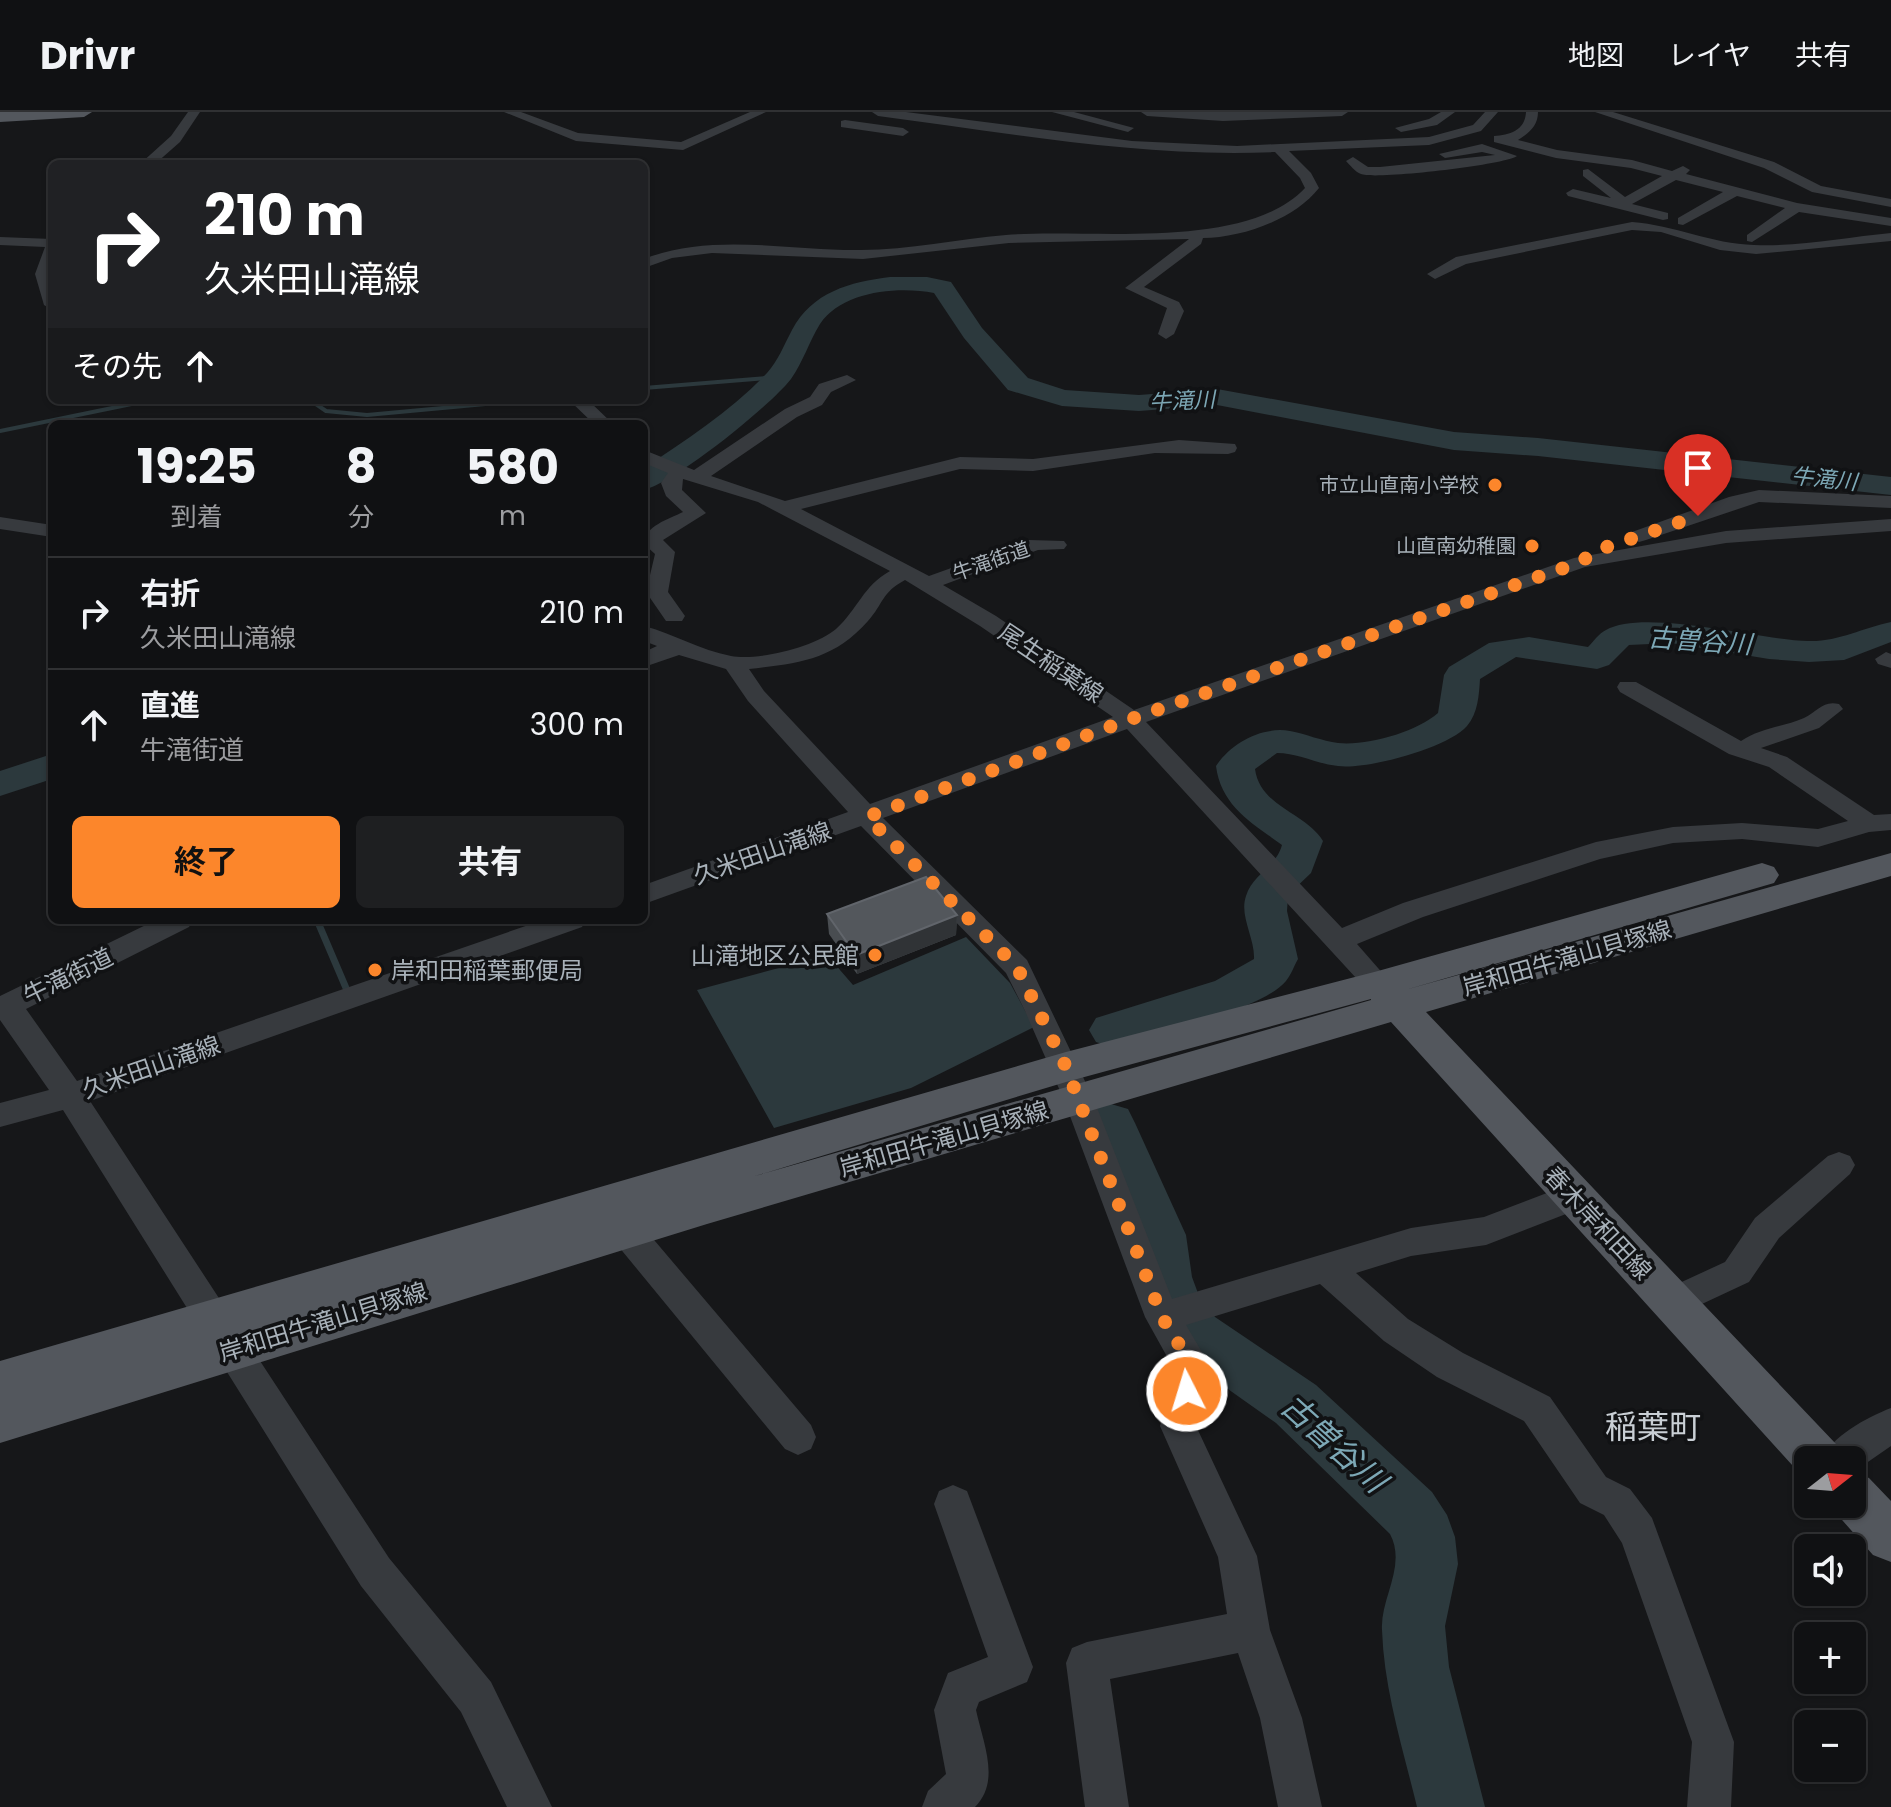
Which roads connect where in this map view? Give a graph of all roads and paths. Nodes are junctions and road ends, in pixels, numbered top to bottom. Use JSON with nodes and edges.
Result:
{"nodes":[{"id":1,"x":84,"y":112,"type":"edge"},
{"id":2,"x":194,"y":112,"type":"edge"},
{"id":3,"x":510,"y":112,"type":"edge"},
{"id":4,"x":760,"y":112,"type":"edge"},
{"id":5,"x":862,"y":112,"type":"edge"},
{"id":6,"x":878,"y":112,"type":"edge"},
{"id":7,"x":978,"y":112,"type":"edge"},
{"id":8,"x":1058,"y":112,"type":"edge"},
{"id":9,"x":1089,"y":112,"type":"edge"},
{"id":10,"x":1147,"y":112,"type":"edge"},
{"id":11,"x":1342,"y":112,"type":"edge"},
{"id":12,"x":1405,"y":112,"type":"edge"},
{"id":13,"x":1449,"y":112,"type":"edge"},
{"id":14,"x":1492,"y":112,"type":"edge"},
{"id":15,"x":1532,"y":112,"type":"edge"},
{"id":16,"x":1601,"y":112,"type":"edge"},
{"id":17,"x":1662,"y":112,"type":"edge"},
{"id":18,"x":1254,"y":114,"type":"edge"},
{"id":19,"x":1073,"y":116,"type":"junction"},
{"id":20,"x":0,"y":117,"type":"edge"},
{"id":21,"x":1433,"y":122,"type":"junction"},
{"id":22,"x":845,"y":124,"type":"junction"},
{"id":23,"x":1645,"y":125,"type":"junction"},
{"id":24,"x":999,"y":128,"type":"junction"},
{"id":25,"x":1388,"y":128,"type":"dead end"},
{"id":26,"x":1138,"y":130,"type":"dead end"},
{"id":27,"x":831,"y":131,"type":"dead end"},
{"id":28,"x":1161,"y":132,"type":"dead end"},
{"id":29,"x":1470,"y":132,"type":"junction"},
{"id":30,"x":916,"y":134,"type":"dead end"},
{"id":31,"x":1235,"y":135,"type":"dead end"},
{"id":32,"x":978,"y":141,"type":"dead end"},
{"id":33,"x":1507,"y":141,"type":"junction"},
{"id":34,"x":1718,"y":148,"type":"junction"},
{"id":35,"x":1279,"y":149,"type":"junction"},
{"id":36,"x":152,"y":160,"type":"edge"},
{"id":37,"x":1336,"y":161,"type":"dead end"},
{"id":38,"x":1353,"y":161,"type":"junction"},
{"id":39,"x":1588,"y":173,"type":"dead end"},
{"id":40,"x":1792,"y":174,"type":"junction"},
{"id":41,"x":1676,"y":175,"type":"junction"},
{"id":42,"x":1744,"y":188,"type":"junction"},
{"id":43,"x":1573,"y":193,"type":"dead end"},
{"id":44,"x":1891,"y":203,"type":"edge"},
{"id":45,"x":1620,"y":205,"type":"junction"},
{"id":46,"x":1796,"y":207,"type":"junction"},
{"id":47,"x":1851,"y":218,"type":"junction"},
{"id":48,"x":1683,"y":221,"type":"junction"},
{"id":49,"x":1891,"y":222,"type":"edge"},
{"id":50,"x":1196,"y":235,"type":"junction"},
{"id":51,"x":1891,"y":237,"type":"edge"},
{"id":52,"x":1752,"y":238,"type":"junction"},
{"id":53,"x":0,"y":241,"type":"edge"},
{"id":54,"x":48,"y":246,"type":"edge"},
{"id":55,"x":48,"y":258,"type":"edge"},
{"id":56,"x":648,"y":262,"type":"edge"},
{"id":57,"x":1435,"y":274,"type":"dead end"},
{"id":58,"x":48,"y":291,"type":"edge"},
{"id":59,"x":1166,"y":334,"type":"dead end"},
{"id":60,"x":847,"y":380,"type":"dead end"},
{"id":61,"x":582,"y":404,"type":"edge"},
{"id":62,"x":600,"y":420,"type":"edge"},
{"id":63,"x":1228,"y":448,"type":"dead end"},
{"id":64,"x":648,"y":458,"type":"edge"},
{"id":65,"x":687,"y":474,"type":"junction"},
{"id":66,"x":1891,"y":502,"type":"edge"},
{"id":67,"x":784,"y":507,"type":"junction"},
{"id":68,"x":0,"y":523,"type":"edge"},
{"id":69,"x":1891,"y":525,"type":"edge"},
{"id":70,"x":45,"y":530,"type":"edge"},
{"id":71,"x":1656,"y":539,"type":"junction"},
{"id":72,"x":0,"y":545,"type":"edge"},
{"id":73,"x":1057,"y":545,"type":"dead end"},
{"id":74,"x":905,"y":571,"type":"junction"},
{"id":75,"x":927,"y":584,"type":"junction"},
{"id":76,"x":674,"y":616,"type":"dead end"},
{"id":77,"x":648,"y":635,"type":"edge"},
{"id":78,"x":683,"y":648,"type":"junction"},
{"id":79,"x":648,"y":658,"type":"edge"},
{"id":80,"x":734,"y":664,"type":"junction"},
{"id":81,"x":1628,"y":687,"type":"dead end"},
{"id":82,"x":1831,"y":709,"type":"dead end"},
{"id":83,"x":1131,"y":719,"type":"junction"},
{"id":84,"x":1743,"y":751,"type":"junction"},
{"id":85,"x":867,"y":817,"type":"junction"},
{"id":86,"x":1884,"y":828,"type":"edge"},
{"id":87,"x":1891,"y":864,"type":"edge"},
{"id":88,"x":648,"y":894,"type":"edge"},
{"id":89,"x":171,"y":924,"type":"edge"},
{"id":90,"x":561,"y":924,"type":"edge"},
{"id":91,"x":1336,"y":941,"type":"junction"},
{"id":92,"x":1388,"y":996,"type":"junction"},
{"id":93,"x":4,"y":1007,"type":"edge"},
{"id":94,"x":1072,"y":1084,"type":"junction"},
{"id":95,"x":70,"y":1096,"type":"junction"},
{"id":96,"x":0,"y":1115,"type":"edge"},
{"id":97,"x":1839,"y":1165,"type":"dead end"},
{"id":98,"x":1573,"y":1197,"type":"junction"},
{"id":99,"x":626,"y":1231,"type":"junction"},
{"id":100,"x":1327,"y":1269,"type":"junction"},
{"id":101,"x":1672,"y":1303,"type":"junction"},
{"id":102,"x":1162,"y":1317,"type":"junction"},
{"id":103,"x":221,"y":1333,"type":"junction"},
{"id":104,"x":0,"y":1382,"type":"edge"},
{"id":105,"x":0,"y":1421,"type":"edge"},
{"id":106,"x":1891,"y":1425,"type":"edge"},
{"id":107,"x":798,"y":1437,"type":"dead end"},
{"id":108,"x":1806,"y":1446,"type":"edge"},
{"id":109,"x":1860,"y":1446,"type":"edge"},
{"id":110,"x":953,"y":1504,"type":"dead end"},
{"id":111,"x":1866,"y":1510,"type":"edge"},
{"id":112,"x":1891,"y":1537,"type":"edge"},
{"id":113,"x":1250,"y":1630,"type":"junction"},
{"id":114,"x":530,"y":1807,"type":"edge"},
{"id":115,"x":944,"y":1807,"type":"edge"},
{"id":116,"x":1107,"y":1807,"type":"edge"},
{"id":117,"x":1300,"y":1807,"type":"edge"},
{"id":118,"x":1709,"y":1807,"type":"edge"}],
"edges":[{"from":1,"to":20,"type":"main road"},
{"from":2,"to":36,"type":"street"},
{"from":3,"to":4,"type":"street"},
{"from":5,"to":22,"type":"street"},
{"from":6,"to":24,"type":"street"},
{"from":7,"to":19,"type":"street"},
{"from":8,"to":19,"type":"street"},
{"from":9,"to":19,"type":"street"},
{"from":10,"to":18,"type":"street"},
{"from":11,"to":18,"type":"street"},
{"from":12,"to":21,"type":"street"},
{"from":13,"to":21,"type":"street"},
{"from":14,"to":29,"type":"street"},
{"from":15,"to":33,"type":"street"},
{"from":16,"to":23,"type":"street"},
{"from":17,"to":23,"type":"street"},
{"from":19,"to":26,"type":"street"},
{"from":21,"to":25,"type":"street"},
{"from":22,"to":27,"type":"street"},
{"from":22,"to":30,"type":"street"},
{"from":23,"to":34,"type":"street"},
{"from":24,"to":32,"type":"street"},
{"from":24,"to":35,"type":"street"},
{"from":28,"to":31,"type":"street"},
{"from":29,"to":33,"type":"street"},
{"from":29,"to":35,"type":"street"},
{"from":33,"to":41,"type":"street"},
{"from":34,"to":40,"type":"street"},
{"from":34,"to":41,"type":"street"},
{"from":35,"to":50,"type":"street"},
{"from":37,"to":38,"type":"street"},
{"from":38,"to":38,"type":"street"},
{"from":39,"to":45,"type":"street"},
{"from":40,"to":42,"type":"street"},
{"from":40,"to":44,"type":"street"},
{"from":41,"to":42,"type":"street"},
{"from":41,"to":45,"type":"street"},
{"from":42,"to":46,"type":"street"},
{"from":42,"to":48,"type":"street"},
{"from":43,"to":45,"type":"street"},
{"from":45,"to":48,"type":"street"},
{"from":46,"to":47,"type":"street"},
{"from":46,"to":52,"type":"street"},
{"from":47,"to":49,"type":"street"},
{"from":47,"to":52,"type":"street"},
{"from":48,"to":52,"type":"street"},
{"from":50,"to":56,"type":"street"},
{"from":50,"to":59,"type":"street"},
{"from":51,"to":57,"type":"street"},
{"from":53,"to":54,"type":"street"},
{"from":55,"to":58,"type":"street"},
{"from":60,"to":65,"type":"street"},
{"from":61,"to":62,"type":"street"},
{"from":63,"to":67,"type":"street"},
{"from":64,"to":65,"type":"street","name":"尾生稲葉線"},
{"from":65,"to":67,"type":"street","name":"尾生稲葉線"},
{"from":65,"to":76,"type":"street"},
{"from":66,"to":71,"type":"street"},
{"from":67,"to":74,"type":"street","name":"尾生稲葉線"},
{"from":68,"to":70,"type":"street"},
{"from":69,"to":71,"type":"street","name":"久米田山滝線"},
{"from":70,"to":72,"type":"street"},
{"from":71,"to":83,"type":"street","name":"久米田山滝線"},
{"from":73,"to":75,"type":"street","name":"牛滝街道"},
{"from":74,"to":75,"type":"street","name":"尾生稲葉線"},
{"from":74,"to":80,"type":"street"},
{"from":75,"to":83,"type":"street","name":"尾生稲葉線"},
{"from":77,"to":78,"type":"street"},
{"from":78,"to":79,"type":"street"},
{"from":78,"to":80,"type":"street"},
{"from":80,"to":85,"type":"street"},
{"from":81,"to":84,"type":"street"},
{"from":82,"to":84,"type":"street"},
{"from":83,"to":85,"type":"street","name":"久米田山滝線"},
{"from":83,"to":91,"type":"street","name":"尾生稲葉線"},
{"from":84,"to":86,"type":"street"},
{"from":85,"to":88,"type":"street","name":"久米田山滝線"},
{"from":85,"to":94,"type":"street"},
{"from":86,"to":91,"type":"street"},
{"from":86,"to":92,"type":"main road","name":"岸和田牛滝山貝塚線"},
{"from":87,"to":92,"type":"main road","name":"岸和田牛滝山貝塚線"},
{"from":89,"to":93,"type":"street","name":"牛滝街道"},
{"from":90,"to":95,"type":"street","name":"久米田山滝線"},
{"from":91,"to":92,"type":"street","name":"尾生稲葉線"},
{"from":92,"to":94,"type":"main road","name":"岸和田牛滝山貝塚線"},
{"from":92,"to":98,"type":"main road","name":"春木岸和田線"},
{"from":93,"to":95,"type":"street"},
{"from":94,"to":99,"type":"main road","name":"岸和田牛滝山貝塚線"},
{"from":94,"to":102,"type":"street"},
{"from":94,"to":103,"type":"main road","name":"岸和田牛滝山貝塚線"},
{"from":95,"to":96,"type":"street","name":"久米田山滝線"},
{"from":95,"to":103,"type":"street"},
{"from":97,"to":101,"type":"street"},
{"from":98,"to":100,"type":"street"},
{"from":98,"to":101,"type":"main road","name":"春木岸和田線"},
{"from":99,"to":103,"type":"main road","name":"岸和田牛滝山貝塚線"},
{"from":99,"to":107,"type":"street"},
{"from":100,"to":102,"type":"street"},
{"from":100,"to":118,"type":"street"},
{"from":101,"to":108,"type":"main road","name":"春木岸和田線"},
{"from":102,"to":113,"type":"street"},
{"from":103,"to":104,"type":"main road","name":"岸和田牛滝山貝塚線"},
{"from":103,"to":105,"type":"main road","name":"岸和田牛滝山貝塚線"},
{"from":103,"to":114,"type":"street"},
{"from":106,"to":109,"type":"street"},
{"from":110,"to":115,"type":"street"},
{"from":111,"to":112,"type":"main road"},
{"from":113,"to":116,"type":"street"},
{"from":113,"to":117,"type":"street"}]}
